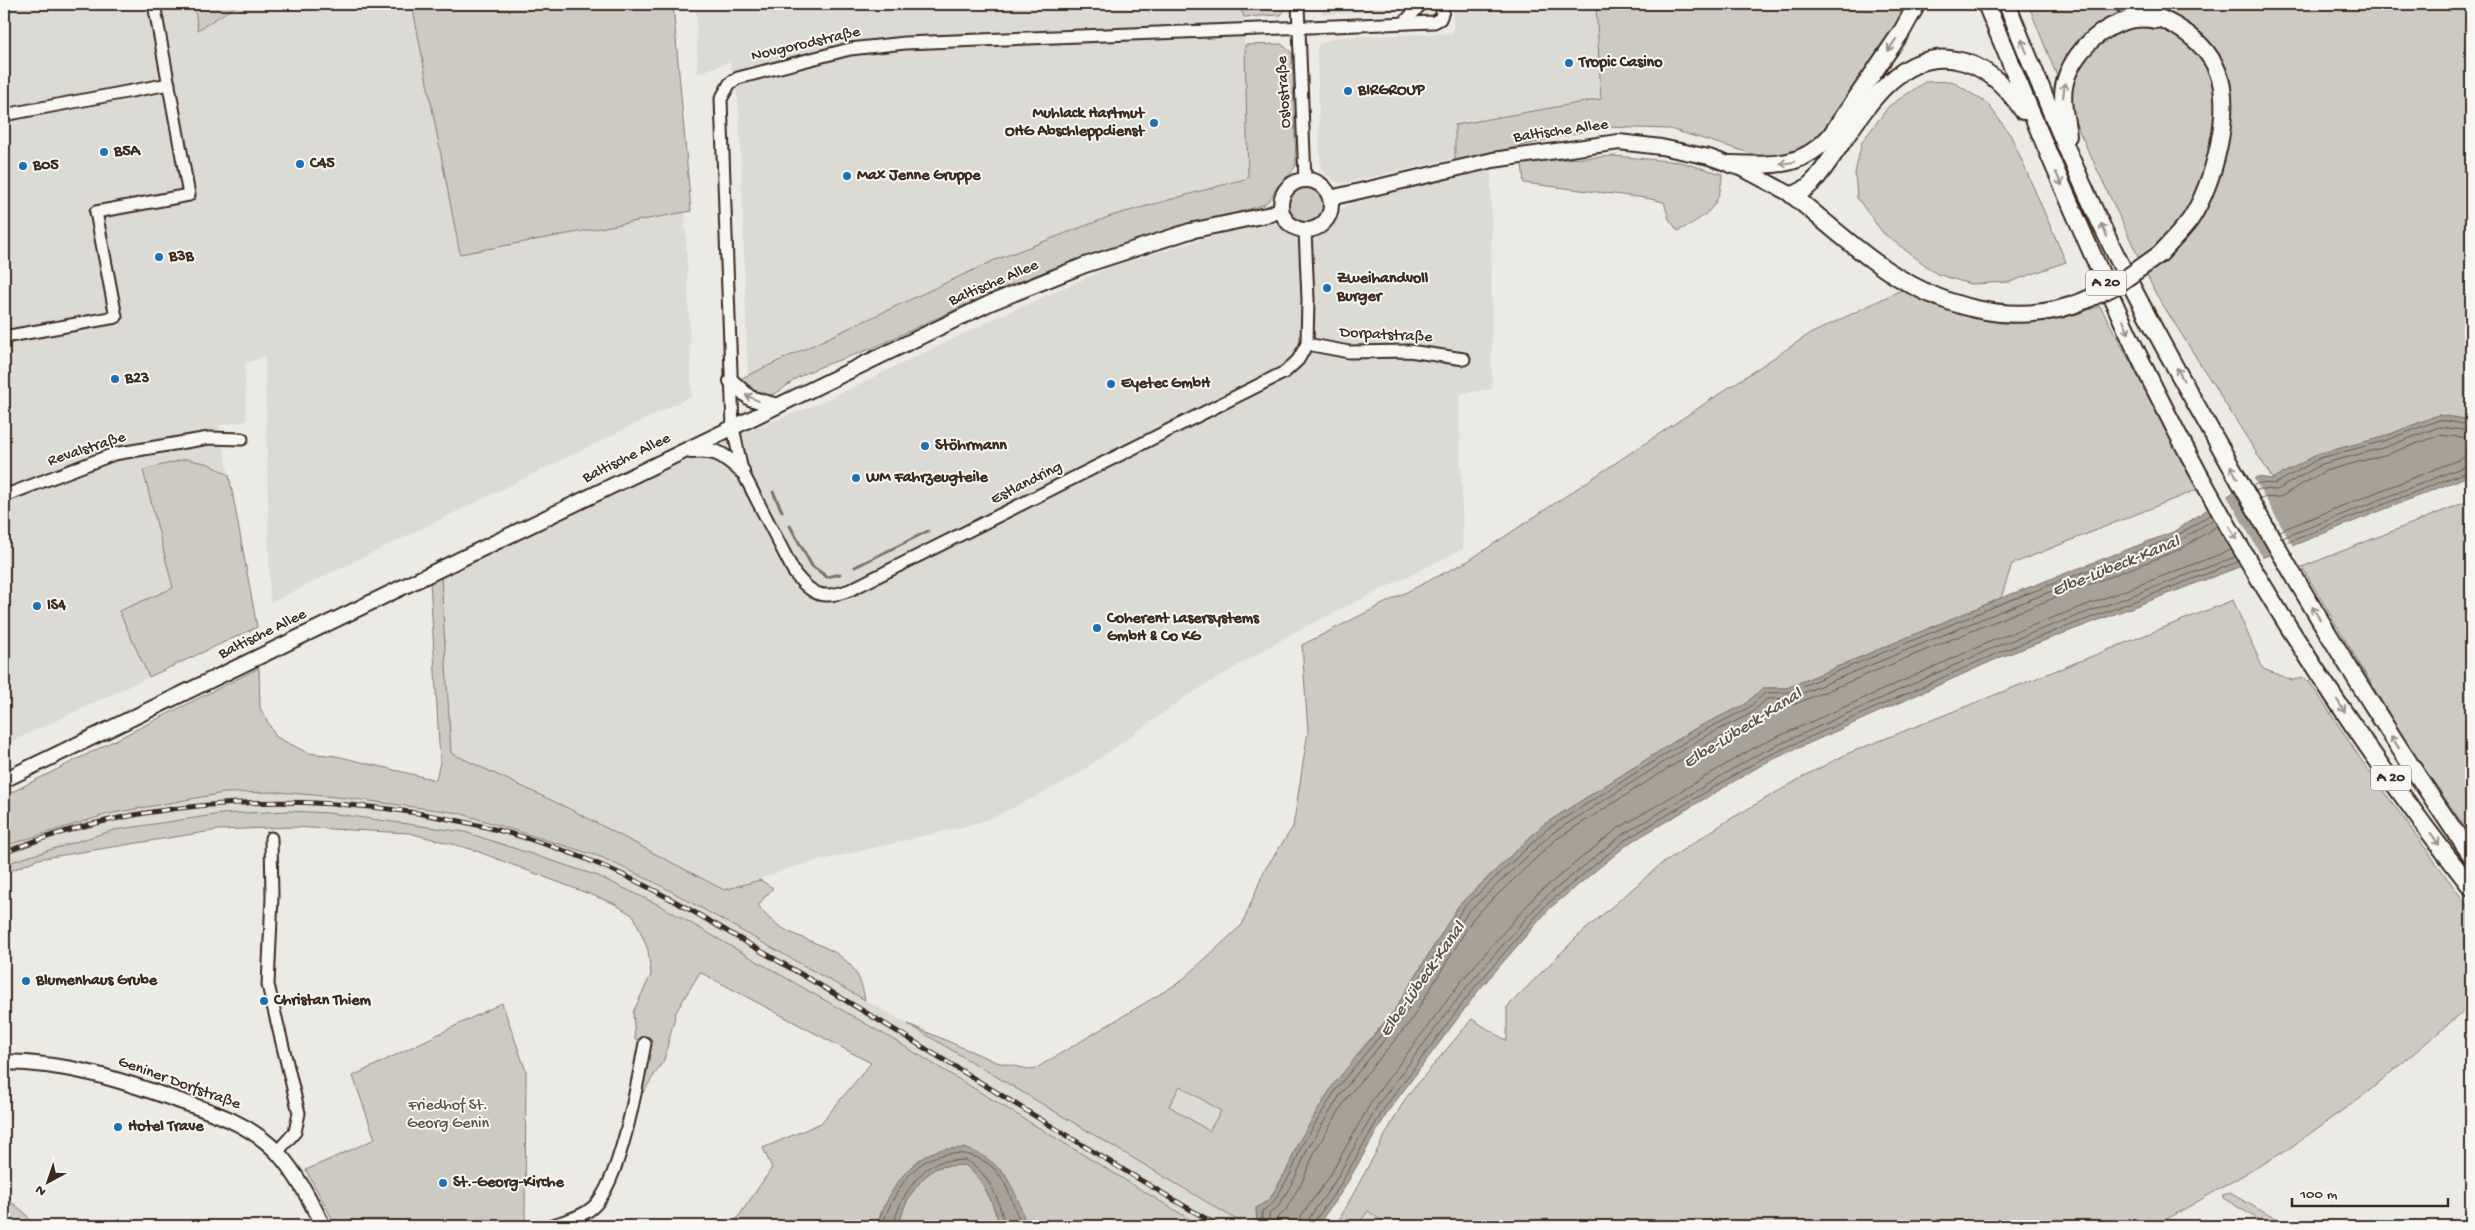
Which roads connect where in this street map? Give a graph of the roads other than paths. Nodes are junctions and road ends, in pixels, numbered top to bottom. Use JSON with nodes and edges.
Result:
{"nodes":[{"id":1,"x":154,"y":4,"type":"edge"},
{"id":2,"x":1298,"y":4,"type":"edge"},
{"id":3,"x":1421,"y":4,"type":"edge"},
{"id":4,"x":1440,"y":4,"type":"edge"},
{"id":5,"x":1917,"y":4,"type":"edge"},
{"id":6,"x":1986,"y":4,"type":"edge"},
{"id":7,"x":2007,"y":4,"type":"edge"},
{"id":8,"x":2123,"y":4,"type":"edge"},
{"id":9,"x":1404,"y":24,"type":"junction"},
{"id":10,"x":2173,"y":24,"type":"junction"},
{"id":11,"x":1298,"y":28,"type":"junction"},
{"id":12,"x":169,"y":84,"type":"junction"},
{"id":13,"x":4,"y":114,"type":"edge"},
{"id":14,"x":2039,"y":135,"type":"junction"},
{"id":15,"x":2070,"y":156,"type":"junction"},
{"id":16,"x":1730,"y":164,"type":"junction"},
{"id":17,"x":1305,"y":180,"type":"junction"},
{"id":18,"x":1792,"y":195,"type":"junction"},
{"id":19,"x":1330,"y":198,"type":"junction"},
{"id":20,"x":1281,"y":209,"type":"junction"},
{"id":21,"x":1305,"y":230,"type":"junction"},
{"id":22,"x":4,"y":337,"type":"edge"},
{"id":23,"x":1307,"y":344,"type":"junction"},
{"id":24,"x":1464,"y":359,"type":"dead end"},
{"id":25,"x":731,"y":381,"type":"junction"},
{"id":26,"x":777,"y":406,"type":"junction"},
{"id":27,"x":733,"y":427,"type":"junction"},
{"id":28,"x":242,"y":439,"type":"dead end"},
{"id":29,"x":680,"y":452,"type":"junction"},
{"id":30,"x":742,"y":471,"type":"junction"},
{"id":31,"x":4,"y":496,"type":"edge"},
{"id":32,"x":4,"y":780,"type":"edge"},
{"id":33,"x":270,"y":838,"type":"dead end"},
{"id":34,"x":2471,"y":855,"type":"edge"},
{"id":35,"x":2471,"y":887,"type":"edge"},
{"id":36,"x":645,"y":1043,"type":"dead end"},
{"id":37,"x":4,"y":1062,"type":"edge"},
{"id":38,"x":277,"y":1152,"type":"junction"},
{"id":39,"x":323,"y":1226,"type":"edge"},
{"id":40,"x":550,"y":1226,"type":"edge"}],
"edges":[{"from":1,"to":12,"type":"street"},
{"from":2,"to":11,"type":"street","name":"Oslostraße"},
{"from":3,"to":9,"type":"street"},
{"from":4,"to":9,"type":"street","name":"Novgorodstraße"},
{"from":5,"to":16,"type":"highway","one_way":true},
{"from":6,"to":14,"type":"highway","number":"A 20"},
{"from":15,"to":7,"type":"highway","number":"A 20","one_way":true},
{"from":8,"to":10,"type":"highway"},
{"from":9,"to":11,"type":"street","name":"Novgorodstraße"},
{"from":15,"to":10,"type":"highway","one_way":true},
{"from":10,"to":18,"type":"highway","bridge":true},
{"from":11,"to":17,"type":"street","name":"Oslostraße"},
{"from":11,"to":25,"type":"street","name":"Novgorodstraße"},
{"from":12,"to":13,"type":"street"},
{"from":12,"to":22,"type":"street"},
{"from":14,"to":18,"type":"highway"},
{"from":14,"to":35,"type":"highway","number":"A 20","one_way":true},
{"from":34,"to":15,"type":"highway","number":"A 20","one_way":true},
{"from":16,"to":18,"type":"main road","name":"Baltische Allee"},
{"from":16,"to":19,"type":"main road","name":"Baltische Allee"},
{"from":17,"to":19,"type":"main road"},
{"from":17,"to":20,"type":"main road"},
{"from":19,"to":21,"type":"main road"},
{"from":20,"to":21,"type":"main road"},
{"from":20,"to":26,"type":"main road","name":"Baltische Allee"},
{"from":21,"to":23,"type":"street"},
{"from":23,"to":24,"type":"street","name":"Dorpatstraße"},
{"from":23,"to":30,"type":"street","name":"Estlandring"},
{"from":26,"to":25,"type":"main road","one_way":true},
{"from":25,"to":27,"type":"street","name":"Novgorodstraße"},
{"from":26,"to":27,"type":"main road","name":"Baltische Allee"},
{"from":27,"to":29,"type":"main road","name":"Baltische Allee"},
{"from":27,"to":30,"type":"street","name":"Estlandring"},
{"from":28,"to":31,"type":"street","name":"Revalstraße"},
{"from":29,"to":30,"type":"main road"},
{"from":29,"to":32,"type":"main road","name":"Baltische Allee"},
{"from":33,"to":38,"type":"street"},
{"from":36,"to":40,"type":"street"},
{"from":37,"to":38,"type":"main road","name":"Geniner Dorfstraße"},
{"from":38,"to":39,"type":"main road","name":"Geniner Dorfstraße"}]}
